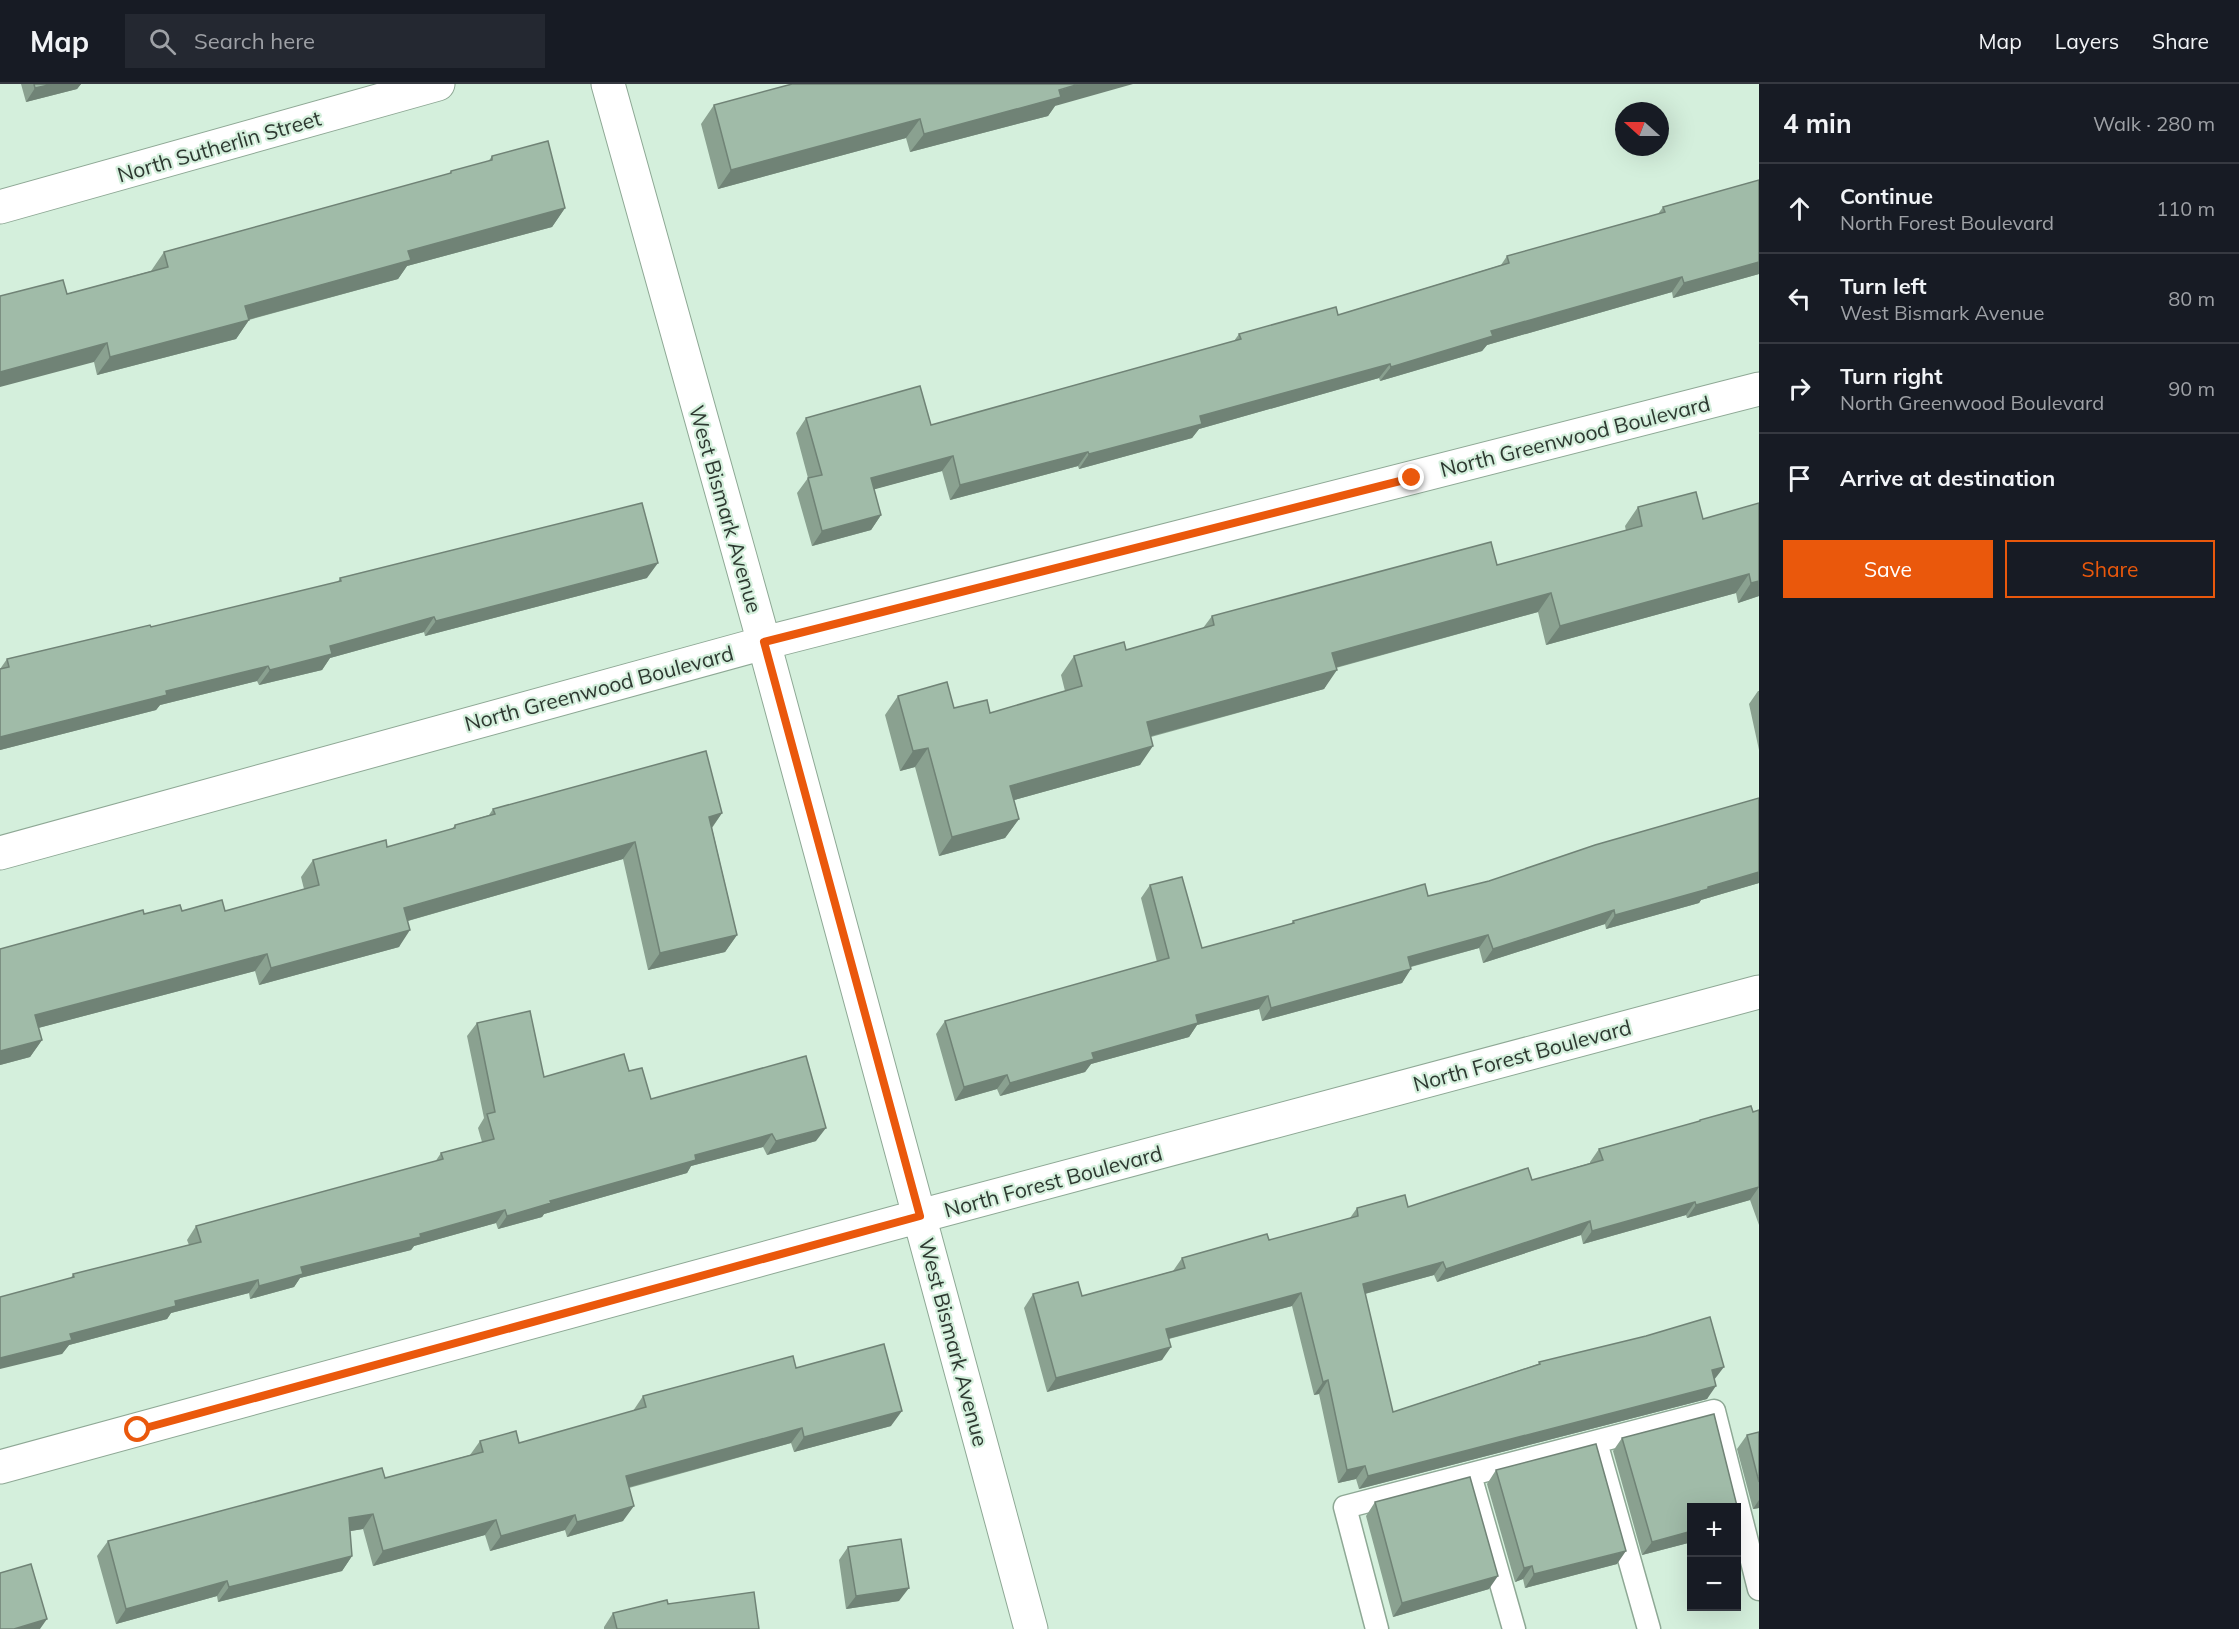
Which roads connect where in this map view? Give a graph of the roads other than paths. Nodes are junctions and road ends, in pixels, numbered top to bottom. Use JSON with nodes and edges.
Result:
{"nodes":[{"id":1,"x":438,"y":84,"type":"edge"},
{"id":2,"x":608,"y":84,"type":"edge"},
{"id":3,"x":0,"y":207,"type":"edge"},
{"id":4,"x":1759,"y":389,"type":"edge"},
{"id":5,"x":764,"y":642,"type":"junction"},
{"id":6,"x":0,"y":853,"type":"edge"},
{"id":7,"x":1759,"y":992,"type":"edge"},
{"id":8,"x":920,"y":1216,"type":"junction"},
{"id":9,"x":1596,"y":1442,"type":"junction"},
{"id":10,"x":0,"y":1467,"type":"edge"},
{"id":11,"x":1470,"y":1475,"type":"junction"},
{"id":12,"x":1759,"y":1589,"type":"edge"},
{"id":13,"x":1031,"y":1629,"type":"edge"},
{"id":14,"x":1377,"y":1629,"type":"edge"},
{"id":15,"x":1514,"y":1629,"type":"edge"},
{"id":16,"x":1649,"y":1629,"type":"edge"}],
"edges":[{"from":1,"to":3,"type":"street","name":"North Sutherlin Street"},
{"from":2,"to":5,"type":"street","name":"West Bismark Avenue"},
{"from":4,"to":5,"type":"street","name":"North Greenwood Boulevard"},
{"from":5,"to":6,"type":"street","name":"North Greenwood Boulevard"},
{"from":5,"to":8,"type":"street","name":"West Bismark Avenue"},
{"from":7,"to":8,"type":"street","name":"North Forest Boulevard"},
{"from":8,"to":10,"type":"street","name":"North Forest Boulevard"},
{"from":8,"to":13,"type":"street","name":"West Bismark Avenue"},
{"from":9,"to":11,"type":"lane"},
{"from":9,"to":12,"type":"lane"},
{"from":9,"to":16,"type":"lane"},
{"from":11,"to":14,"type":"lane"},
{"from":11,"to":15,"type":"lane"}]}
